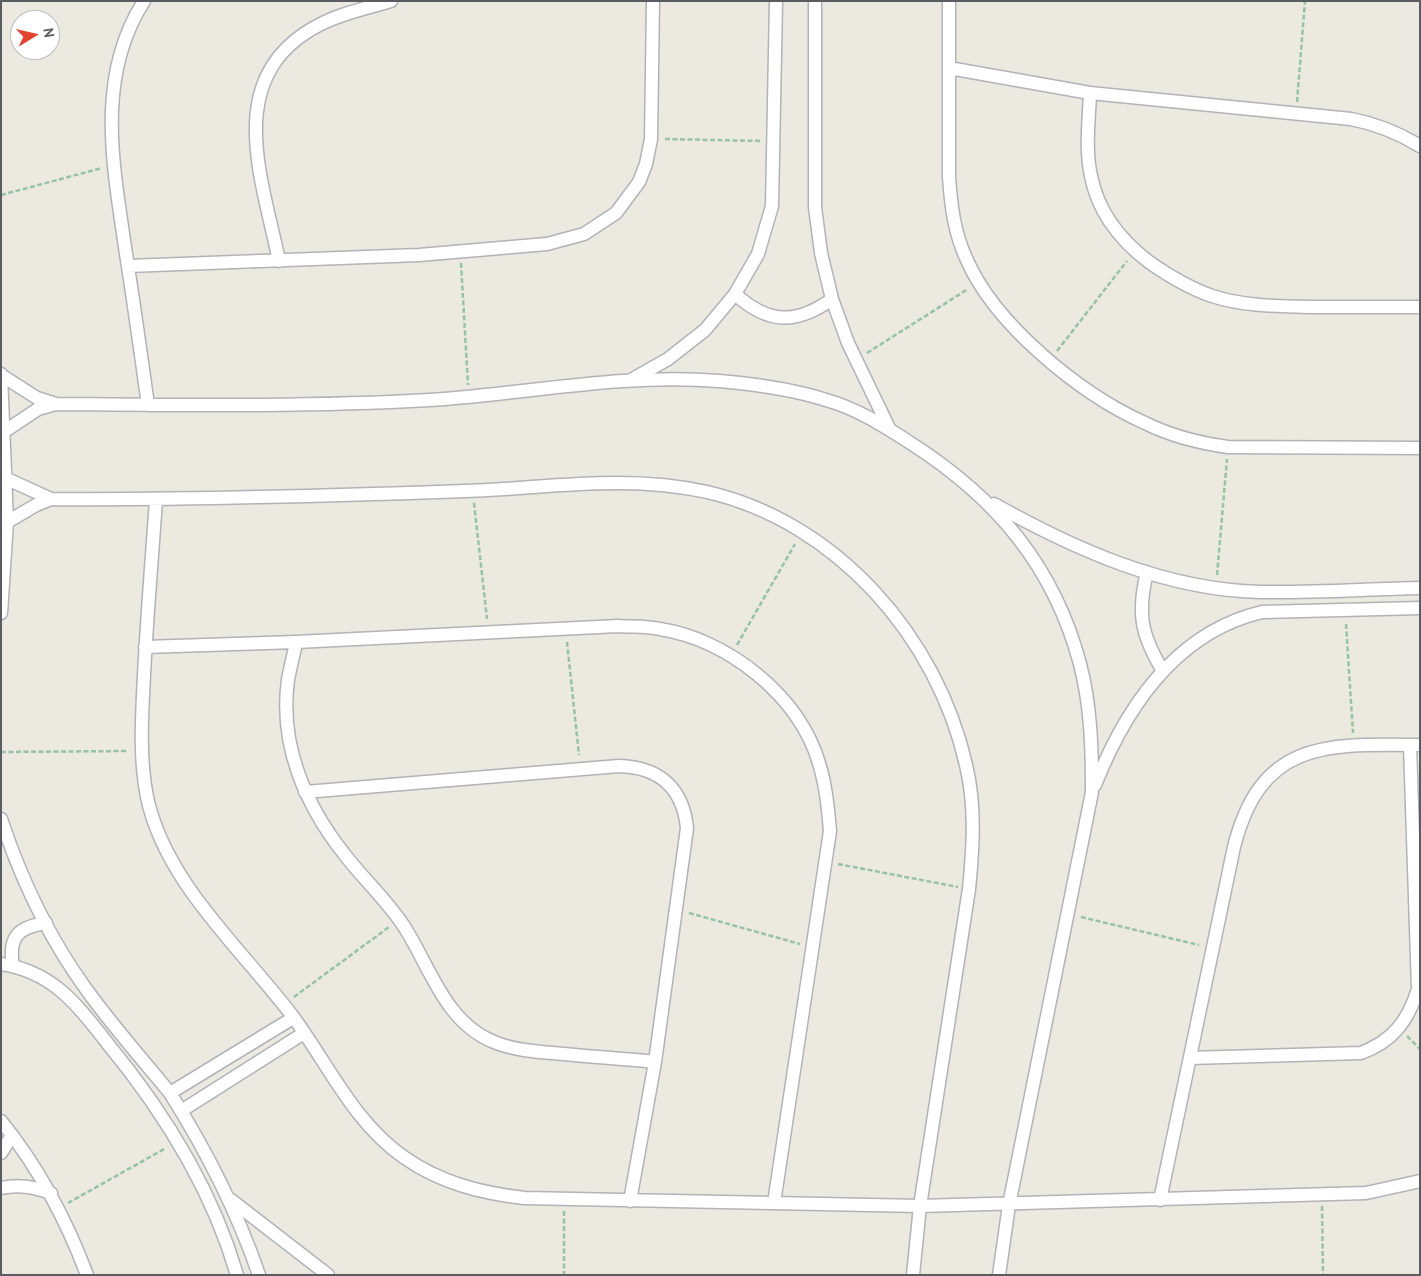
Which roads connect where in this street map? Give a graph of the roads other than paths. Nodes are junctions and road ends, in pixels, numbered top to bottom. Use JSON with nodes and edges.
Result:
{"nodes":[{"id":1,"x":144,"y":1,"type":"edge"},
{"id":2,"x":392,"y":1,"type":"edge"},
{"id":3,"x":653,"y":1,"type":"edge"},
{"id":4,"x":776,"y":1,"type":"edge"},
{"id":5,"x":815,"y":1,"type":"edge"},
{"id":6,"x":949,"y":1,"type":"edge"},
{"id":7,"x":949,"y":68,"type":"junction"},
{"id":8,"x":1090,"y":93,"type":"junction"},
{"id":9,"x":1420,"y":146,"type":"edge"},
{"id":10,"x":279,"y":261,"type":"junction"},
{"id":11,"x":128,"y":266,"type":"junction"},
{"id":12,"x":734,"y":294,"type":"junction"},
{"id":13,"x":832,"y":299,"type":"junction"},
{"id":14,"x":1420,"y":308,"type":"edge"},
{"id":15,"x":1,"y":374,"type":"edge"},
{"id":16,"x":628,"y":382,"type":"junction"},
{"id":17,"x":56,"y":404,"type":"junction"},
{"id":18,"x":148,"y":405,"type":"junction"},
{"id":19,"x":889,"y":428,"type":"junction"},
{"id":20,"x":5,"y":431,"type":"junction"},
{"id":21,"x":1420,"y":448,"type":"edge"},
{"id":22,"x":5,"y":478,"type":"junction"},
{"id":23,"x":51,"y":499,"type":"junction"},
{"id":24,"x":985,"y":499,"type":"junction"},
{"id":25,"x":156,"y":500,"type":"junction"},
{"id":26,"x":7,"y":522,"type":"junction"},
{"id":27,"x":1147,"y":572,"type":"junction"},
{"id":28,"x":1420,"y":588,"type":"edge"},
{"id":29,"x":1420,"y":608,"type":"edge"},
{"id":30,"x":1,"y":613,"type":"edge"},
{"id":31,"x":296,"y":642,"type":"junction"},
{"id":32,"x":145,"y":648,"type":"junction"},
{"id":33,"x":1164,"y":671,"type":"junction"},
{"id":34,"x":1415,"y":745,"type":"edge"},
{"id":35,"x":305,"y":792,"type":"junction"},
{"id":36,"x":1092,"y":792,"type":"junction"},
{"id":37,"x":1,"y":819,"type":"edge"},
{"id":38,"x":46,"y":923,"type":"junction"},
{"id":39,"x":7,"y":965,"type":"edge"},
{"id":40,"x":293,"y":1018,"type":"junction"},
{"id":41,"x":304,"y":1033,"type":"junction"},
{"id":42,"x":1190,"y":1058,"type":"junction"},
{"id":43,"x":655,"y":1062,"type":"junction"},
{"id":44,"x":170,"y":1093,"type":"junction"},
{"id":45,"x":181,"y":1110,"type":"junction"},
{"id":46,"x":1,"y":1122,"type":"edge"},
{"id":47,"x":12,"y":1135,"type":"junction"},
{"id":48,"x":1,"y":1153,"type":"edge"},
{"id":49,"x":1420,"y":1181,"type":"edge"},
{"id":50,"x":1,"y":1188,"type":"edge"},
{"id":51,"x":51,"y":1193,"type":"junction"},
{"id":52,"x":228,"y":1197,"type":"junction"},
{"id":53,"x":630,"y":1200,"type":"junction"},
{"id":54,"x":1160,"y":1200,"type":"junction"},
{"id":55,"x":774,"y":1204,"type":"junction"},
{"id":56,"x":1010,"y":1205,"type":"junction"},
{"id":57,"x":920,"y":1206,"type":"junction"},
{"id":58,"x":88,"y":1275,"type":"edge"},
{"id":59,"x":237,"y":1275,"type":"edge"},
{"id":60,"x":259,"y":1275,"type":"edge"},
{"id":61,"x":328,"y":1275,"type":"edge"},
{"id":62,"x":913,"y":1275,"type":"edge"},
{"id":63,"x":999,"y":1275,"type":"edge"}],
"edges":[{"from":1,"to":11,"type":"street"},
{"from":2,"to":10,"type":"street"},
{"from":3,"to":10,"type":"street"},
{"from":4,"to":12,"type":"street"},
{"from":5,"to":13,"type":"street"},
{"from":6,"to":7,"type":"street"},
{"from":7,"to":8,"type":"street"},
{"from":7,"to":21,"type":"street"},
{"from":8,"to":9,"type":"street"},
{"from":8,"to":14,"type":"street"},
{"from":10,"to":11,"type":"street"},
{"from":11,"to":18,"type":"street"},
{"from":12,"to":13,"type":"street"},
{"from":12,"to":16,"type":"street"},
{"from":13,"to":19,"type":"street"},
{"from":15,"to":17,"type":"street"},
{"from":15,"to":20,"type":"street"},
{"from":16,"to":18,"type":"street"},
{"from":16,"to":19,"type":"street"},
{"from":17,"to":18,"type":"street"},
{"from":17,"to":20,"type":"street"},
{"from":19,"to":24,"type":"street"},
{"from":20,"to":22,"type":"street"},
{"from":22,"to":23,"type":"street"},
{"from":22,"to":26,"type":"street"},
{"from":23,"to":25,"type":"street"},
{"from":23,"to":26,"type":"street"},
{"from":24,"to":27,"type":"street"},
{"from":24,"to":36,"type":"street"},
{"from":25,"to":32,"type":"street"},
{"from":25,"to":57,"type":"street"},
{"from":26,"to":30,"type":"street"},
{"from":27,"to":28,"type":"street"},
{"from":27,"to":33,"type":"street"},
{"from":29,"to":33,"type":"street"},
{"from":31,"to":32,"type":"street"},
{"from":31,"to":35,"type":"street"},
{"from":31,"to":55,"type":"street"},
{"from":32,"to":40,"type":"street"},
{"from":33,"to":36,"type":"street"},
{"from":34,"to":42,"type":"street"},
{"from":34,"to":42,"type":"street"},
{"from":35,"to":43,"type":"street"},
{"from":35,"to":43,"type":"street"},
{"from":36,"to":56,"type":"street"},
{"from":37,"to":38,"type":"street"},
{"from":38,"to":39,"type":"street"},
{"from":38,"to":44,"type":"street"},
{"from":39,"to":59,"type":"street"},
{"from":40,"to":41,"type":"street"},
{"from":40,"to":44,"type":"street"},
{"from":41,"to":45,"type":"street"},
{"from":41,"to":53,"type":"street"},
{"from":42,"to":54,"type":"street"},
{"from":43,"to":53,"type":"street"},
{"from":44,"to":45,"type":"street"},
{"from":45,"to":52,"type":"street"},
{"from":46,"to":47,"type":"street"},
{"from":47,"to":48,"type":"street"},
{"from":47,"to":51,"type":"street"},
{"from":49,"to":54,"type":"street"},
{"from":50,"to":51,"type":"street"},
{"from":51,"to":58,"type":"street"},
{"from":52,"to":60,"type":"street"},
{"from":52,"to":61,"type":"street"},
{"from":53,"to":55,"type":"street"},
{"from":54,"to":56,"type":"street"},
{"from":55,"to":57,"type":"street"},
{"from":56,"to":57,"type":"street"},
{"from":56,"to":63,"type":"street"},
{"from":57,"to":62,"type":"street"}]}
